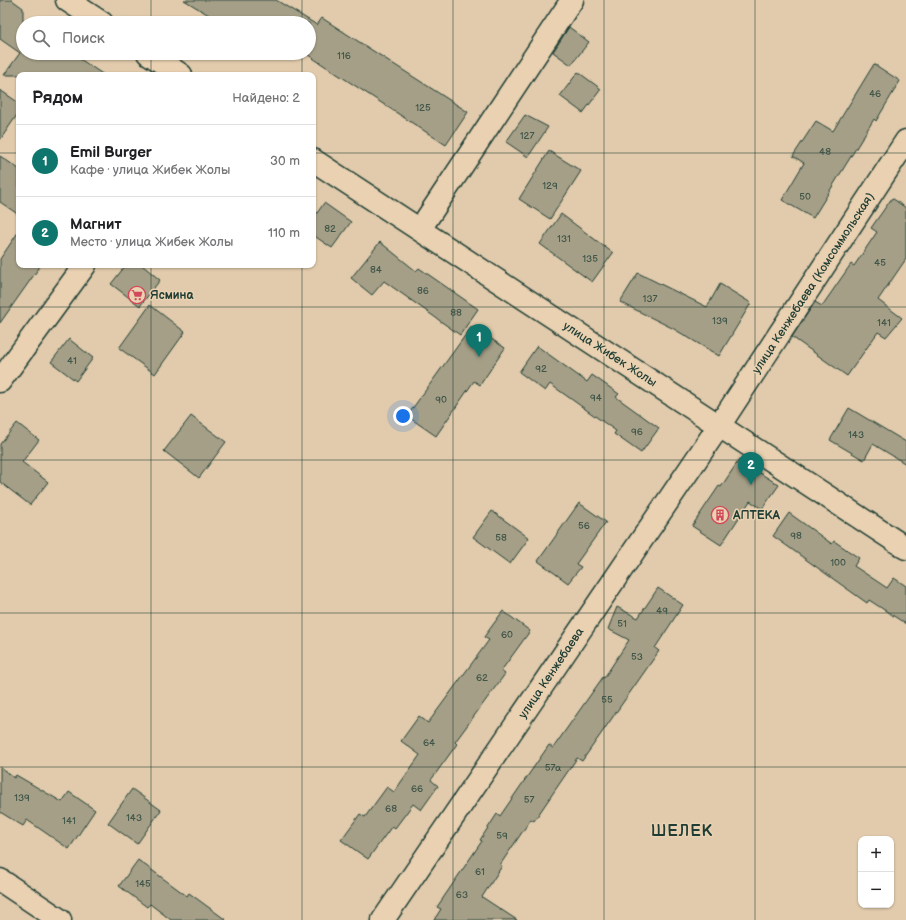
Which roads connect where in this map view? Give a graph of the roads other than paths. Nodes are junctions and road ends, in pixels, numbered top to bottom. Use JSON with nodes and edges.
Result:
{"nodes":[{"id":1,"x":67,"y":0,"type":"edge"},
{"id":2,"x":572,"y":0,"type":"edge"},
{"id":3,"x":91,"y":16,"type":"edge"},
{"id":4,"x":158,"y":60,"type":"edge"},
{"id":5,"x":176,"y":72,"type":"edge"},
{"id":6,"x":906,"y":141,"type":"edge"},
{"id":7,"x":316,"y":162,"type":"edge"},
{"id":8,"x":420,"y":229,"type":"junction"},
{"id":9,"x":83,"y":268,"type":"edge"},
{"id":10,"x":0,"y":381,"type":"edge"},
{"id":11,"x":719,"y":426,"type":"junction"},
{"id":12,"x":906,"y":548,"type":"edge"},
{"id":13,"x":0,"y":880,"type":"edge"},
{"id":14,"x":60,"y":920,"type":"edge"},
{"id":15,"x":383,"y":920,"type":"edge"}],
"edges":[{"from":1,"to":3,"type":"street"},
{"from":2,"to":8,"type":"street"},
{"from":4,"to":5,"type":"street"},
{"from":6,"to":11,"type":"street","name":"улица Кенжебаева (Комсоммольская)"},
{"from":7,"to":8,"type":"street","name":"улица Жибек Жолы"},
{"from":8,"to":11,"type":"street","name":"улица Жибек Жолы"},
{"from":9,"to":10,"type":"street"},
{"from":11,"to":12,"type":"street","name":"улица Жибек Жолы"},
{"from":11,"to":15,"type":"street","name":"улица Кенжебаева"},
{"from":13,"to":14,"type":"street"}]}
